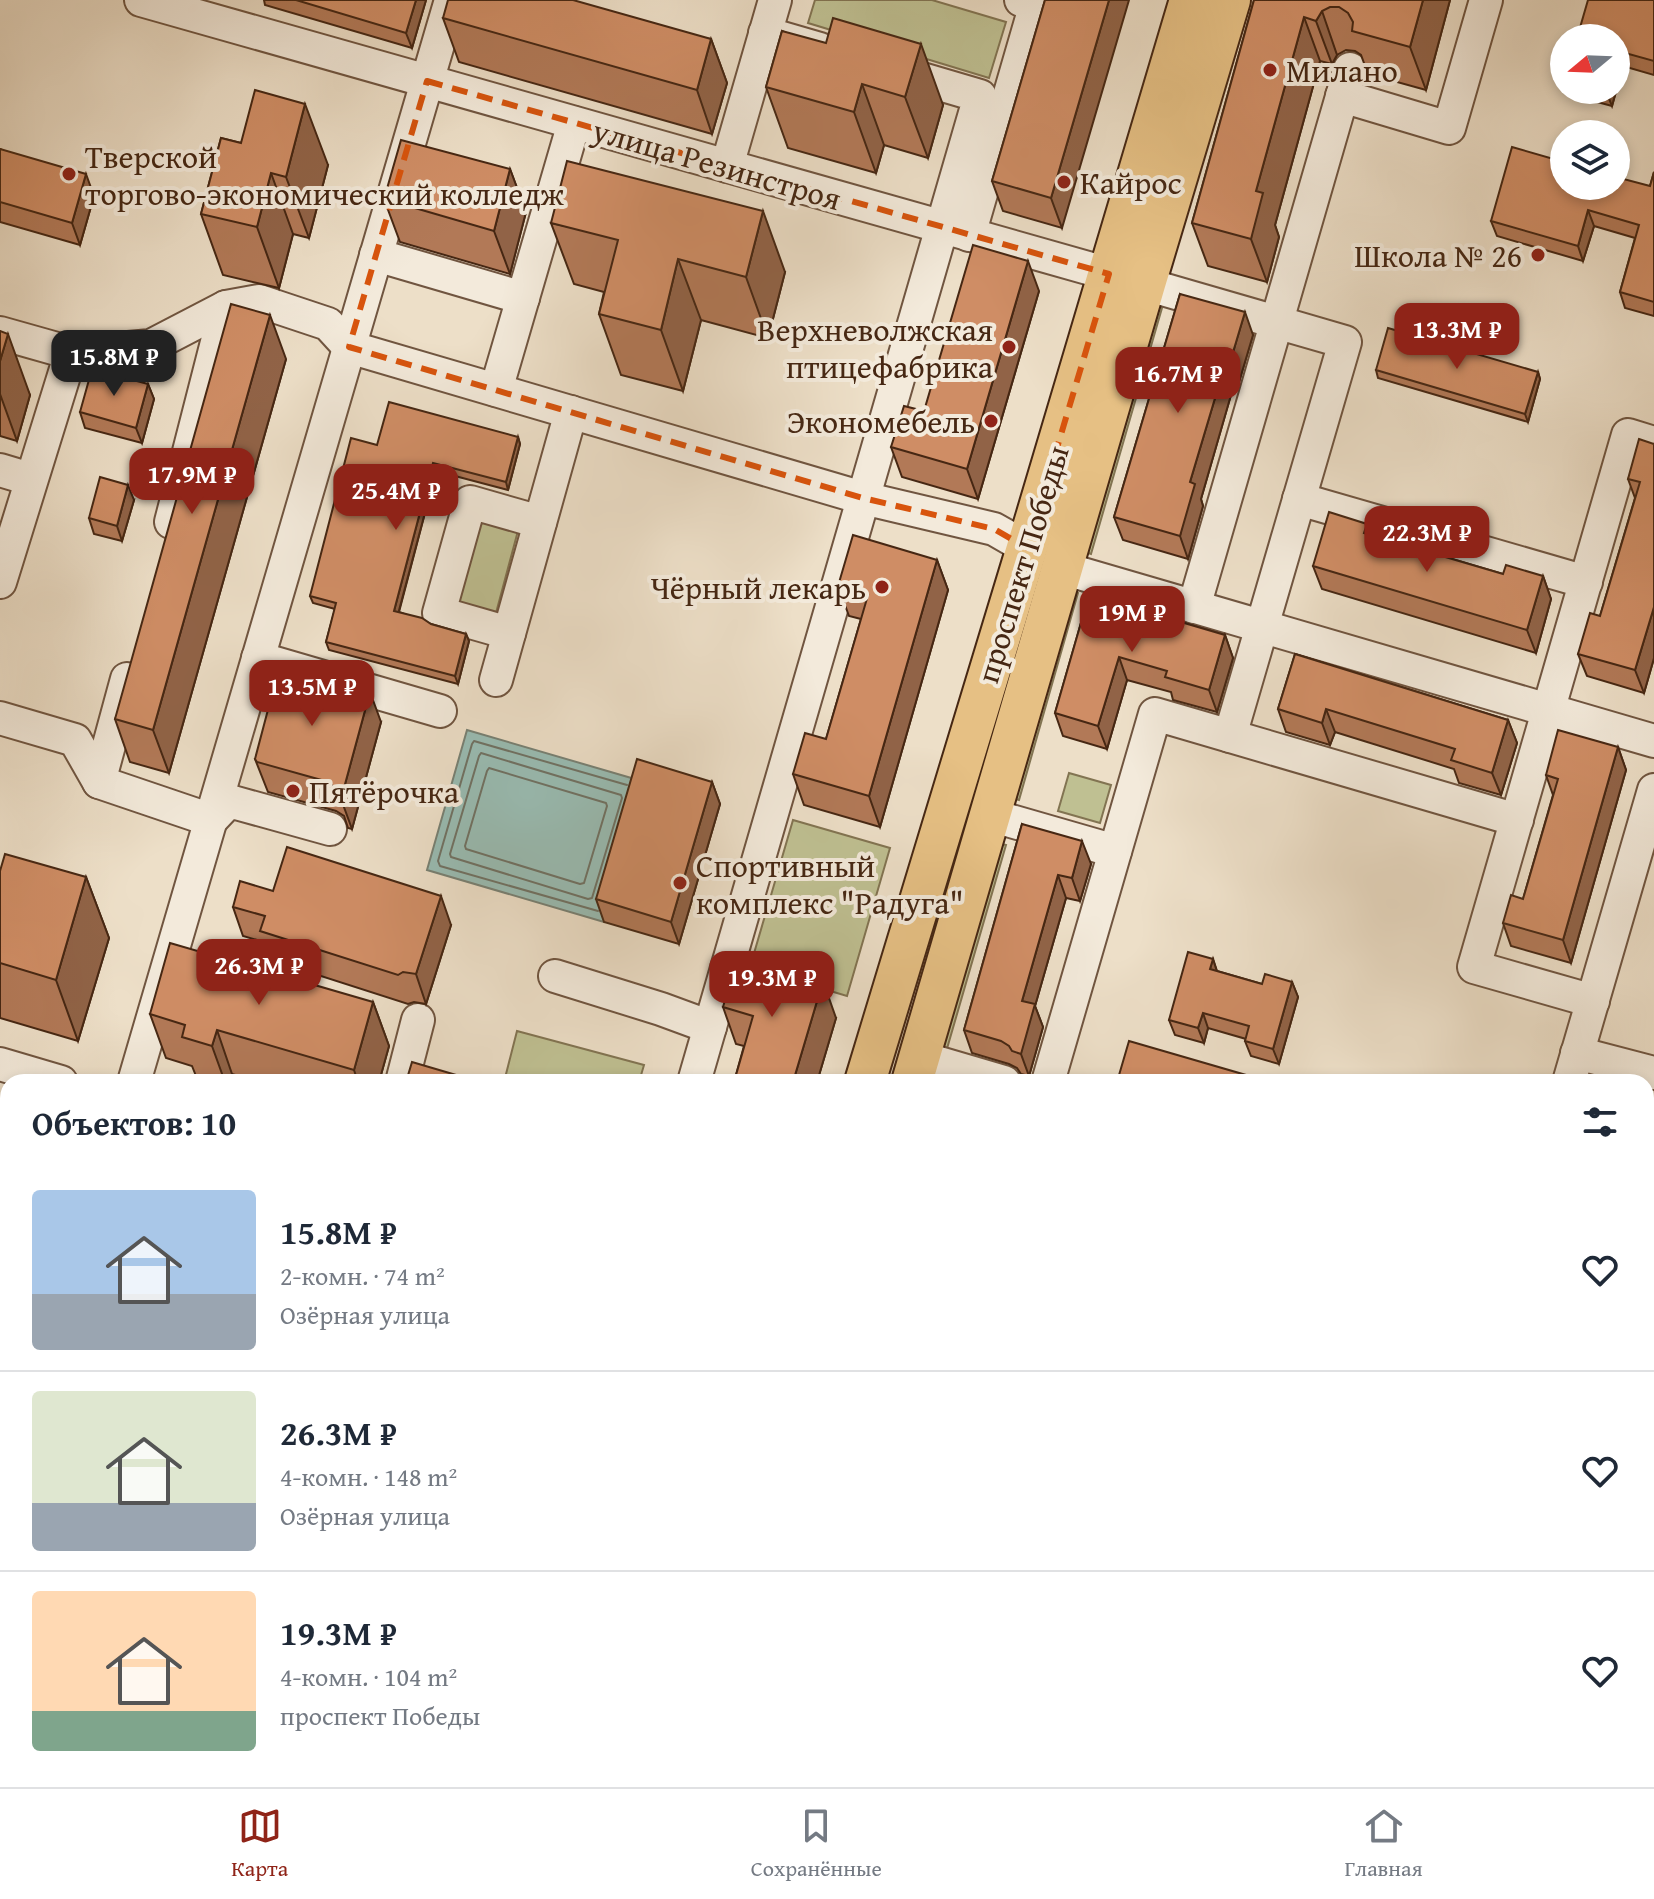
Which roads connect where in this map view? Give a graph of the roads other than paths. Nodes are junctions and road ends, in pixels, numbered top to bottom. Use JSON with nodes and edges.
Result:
{"nodes":[{"id":1,"x":141,"y":0,"type":"edge"},
{"id":2,"x":451,"y":0,"type":"edge"},
{"id":3,"x":775,"y":0,"type":"edge"},
{"id":4,"x":1021,"y":0,"type":"edge"},
{"id":5,"x":1190,"y":0,"type":"edge"},
{"id":6,"x":1230,"y":0,"type":"edge"},
{"id":7,"x":1486,"y":0,"type":"edge"},
{"id":8,"x":765,"y":33,"type":"junction"},
{"id":9,"x":842,"y":56,"type":"edge"},
{"id":10,"x":873,"y":65,"type":"edge"},
{"id":11,"x":427,"y":81,"type":"junction"},
{"id":12,"x":574,"y":123,"type":"junction"},
{"id":13,"x":727,"y":166,"type":"junction"},
{"id":14,"x":955,"y":231,"type":"junction"},
{"id":15,"x":376,"y":255,"type":"junction"},
{"id":16,"x":1127,"y":279,"type":"junction"},
{"id":17,"x":523,"y":298,"type":"junction"},
{"id":18,"x":226,"y":307,"type":"junction"},
{"id":19,"x":1276,"y":322,"type":"junction"},
{"id":20,"x":0,"y":333,"type":"edge"},
{"id":21,"x":349,"y":347,"type":"junction"},
{"id":22,"x":71,"y":353,"type":"junction"},
{"id":23,"x":496,"y":390,"type":"junction"},
{"id":24,"x":571,"y":412,"type":"junction"},
{"id":25,"x":1654,"y":443,"type":"edge"},
{"id":26,"x":15,"y":474,"type":"edge"},
{"id":27,"x":863,"y":498,"type":"junction"},
{"id":28,"x":1299,"y":499,"type":"junction"},
{"id":29,"x":540,"y":522,"type":"junction"},
{"id":30,"x":164,"y":545,"type":"edge"},
{"id":31,"x":1027,"y":548,"type":"junction"},
{"id":32,"x":1062,"y":568,"type":"junction"},
{"id":33,"x":0,"y":582,"type":"edge"},
{"id":34,"x":1586,"y":582,"type":"junction"},
{"id":35,"x":1194,"y":607,"type":"junction"},
{"id":36,"x":1262,"y":627,"type":"junction"},
{"id":37,"x":509,"y":633,"type":"junction"},
{"id":38,"x":136,"y":649,"type":"edge"},
{"id":39,"x":258,"y":658,"type":"junction"},
{"id":40,"x":496,"y":680,"type":"dead end"},
{"id":41,"x":1548,"y":710,"type":"junction"},
{"id":42,"x":440,"y":711,"type":"dead end"},
{"id":43,"x":0,"y":718,"type":"edge"},
{"id":44,"x":1230,"y":736,"type":"junction"},
{"id":45,"x":1654,"y":741,"type":"edge"},
{"id":46,"x":99,"y":782,"type":"junction"},
{"id":47,"x":1654,"y":790,"type":"edge"},
{"id":48,"x":990,"y":815,"type":"junction"},
{"id":49,"x":211,"y":820,"type":"junction"},
{"id":50,"x":1517,"y":820,"type":"junction"},
{"id":51,"x":330,"y":829,"type":"dead end"},
{"id":52,"x":1115,"y":851,"type":"junction"},
{"id":53,"x":555,"y":976,"type":"dead end"},
{"id":54,"x":1593,"y":1001,"type":"junction"},
{"id":55,"x":418,"y":1020,"type":"dead end"},
{"id":56,"x":710,"y":1027,"type":"junction"},
{"id":57,"x":0,"y":1064,"type":"edge"},
{"id":58,"x":1573,"y":1068,"type":"edge"},
{"id":59,"x":915,"y":1070,"type":"edge"},
{"id":60,"x":1654,"y":1073,"type":"edge"},
{"id":61,"x":34,"y":1074,"type":"edge"},
{"id":62,"x":137,"y":1074,"type":"edge"},
{"id":63,"x":404,"y":1074,"type":"edge"},
{"id":64,"x":696,"y":1074,"type":"edge"},
{"id":65,"x":867,"y":1074,"type":"edge"},
{"id":66,"x":945,"y":1074,"type":"edge"},
{"id":67,"x":1050,"y":1074,"type":"edge"}],
"edges":[{"from":1,"to":11,"type":"street","name":"улица Резинстроя"},
{"from":2,"to":11,"type":"street"},
{"from":3,"to":8,"type":"street"},
{"from":4,"to":14,"type":"street"},
{"from":5,"to":16,"type":"main road","name":"проспект Победы"},
{"from":6,"to":16,"type":"main road","name":"проспект Победы"},
{"from":7,"to":19,"type":"street"},
{"from":8,"to":9,"type":"street"},
{"from":8,"to":13,"type":"street"},
{"from":10,"to":14,"type":"street"},
{"from":11,"to":12,"type":"street","name":"улица Резинстроя"},
{"from":11,"to":15,"type":"street"},
{"from":12,"to":13,"type":"street","name":"улица Резинстроя"},
{"from":12,"to":17,"type":"street"},
{"from":13,"to":14,"type":"street","name":"улица Резинстроя"},
{"from":14,"to":16,"type":"street","name":"улица Резинстроя"},
{"from":14,"to":27,"type":"street"},
{"from":15,"to":17,"type":"street"},
{"from":15,"to":21,"type":"street"},
{"from":16,"to":19,"type":"street","name":"улица Резинстроя"},
{"from":16,"to":31,"type":"main road","name":"проспект Победы"},
{"from":16,"to":32,"type":"main road","name":"проспект Победы"},
{"from":17,"to":23,"type":"street"},
{"from":18,"to":21,"type":"street"},
{"from":18,"to":22,"type":"street"},
{"from":18,"to":30,"type":"street"},
{"from":19,"to":28,"type":"street","name":"улица Резинстроя"},
{"from":19,"to":35,"type":"street"},
{"from":20,"to":22,"type":"street"},
{"from":21,"to":23,"type":"street"},
{"from":21,"to":39,"type":"street"},
{"from":22,"to":26,"type":"street"},
{"from":23,"to":24,"type":"street"},
{"from":24,"to":27,"type":"street"},
{"from":24,"to":29,"type":"street"},
{"from":25,"to":34,"type":"street"},
{"from":26,"to":33,"type":"street"},
{"from":27,"to":31,"type":"street"},
{"from":27,"to":56,"type":"street"},
{"from":28,"to":34,"type":"street"},
{"from":28,"to":36,"type":"street"},
{"from":29,"to":37,"type":"street"},
{"from":29,"to":37,"type":"street"},
{"from":31,"to":65,"type":"main road","name":"проспект Победы"},
{"from":32,"to":35,"type":"street"},
{"from":32,"to":48,"type":"main road","name":"проспект Победы"},
{"from":34,"to":41,"type":"street"},
{"from":35,"to":36,"type":"street"},
{"from":36,"to":41,"type":"street"},
{"from":36,"to":44,"type":"street"},
{"from":37,"to":40,"type":"street"},
{"from":38,"to":46,"type":"street"},
{"from":39,"to":42,"type":"street"},
{"from":39,"to":49,"type":"street"},
{"from":41,"to":45,"type":"street"},
{"from":41,"to":50,"type":"street"},
{"from":43,"to":46,"type":"street"},
{"from":44,"to":50,"type":"street"},
{"from":44,"to":52,"type":"street"},
{"from":46,"to":49,"type":"street"},
{"from":47,"to":54,"type":"street"},
{"from":48,"to":52,"type":"street"},
{"from":48,"to":59,"type":"main road","name":"проспект Победы"},
{"from":49,"to":51,"type":"street"},
{"from":49,"to":62,"type":"street"},
{"from":50,"to":54,"type":"street"},
{"from":52,"to":67,"type":"street"},
{"from":53,"to":56,"type":"street"},
{"from":54,"to":58,"type":"street"},
{"from":55,"to":63,"type":"street"},
{"from":56,"to":64,"type":"street"},
{"from":57,"to":61,"type":"street"},
{"from":58,"to":60,"type":"street"},
{"from":59,"to":66,"type":"street"}]}
